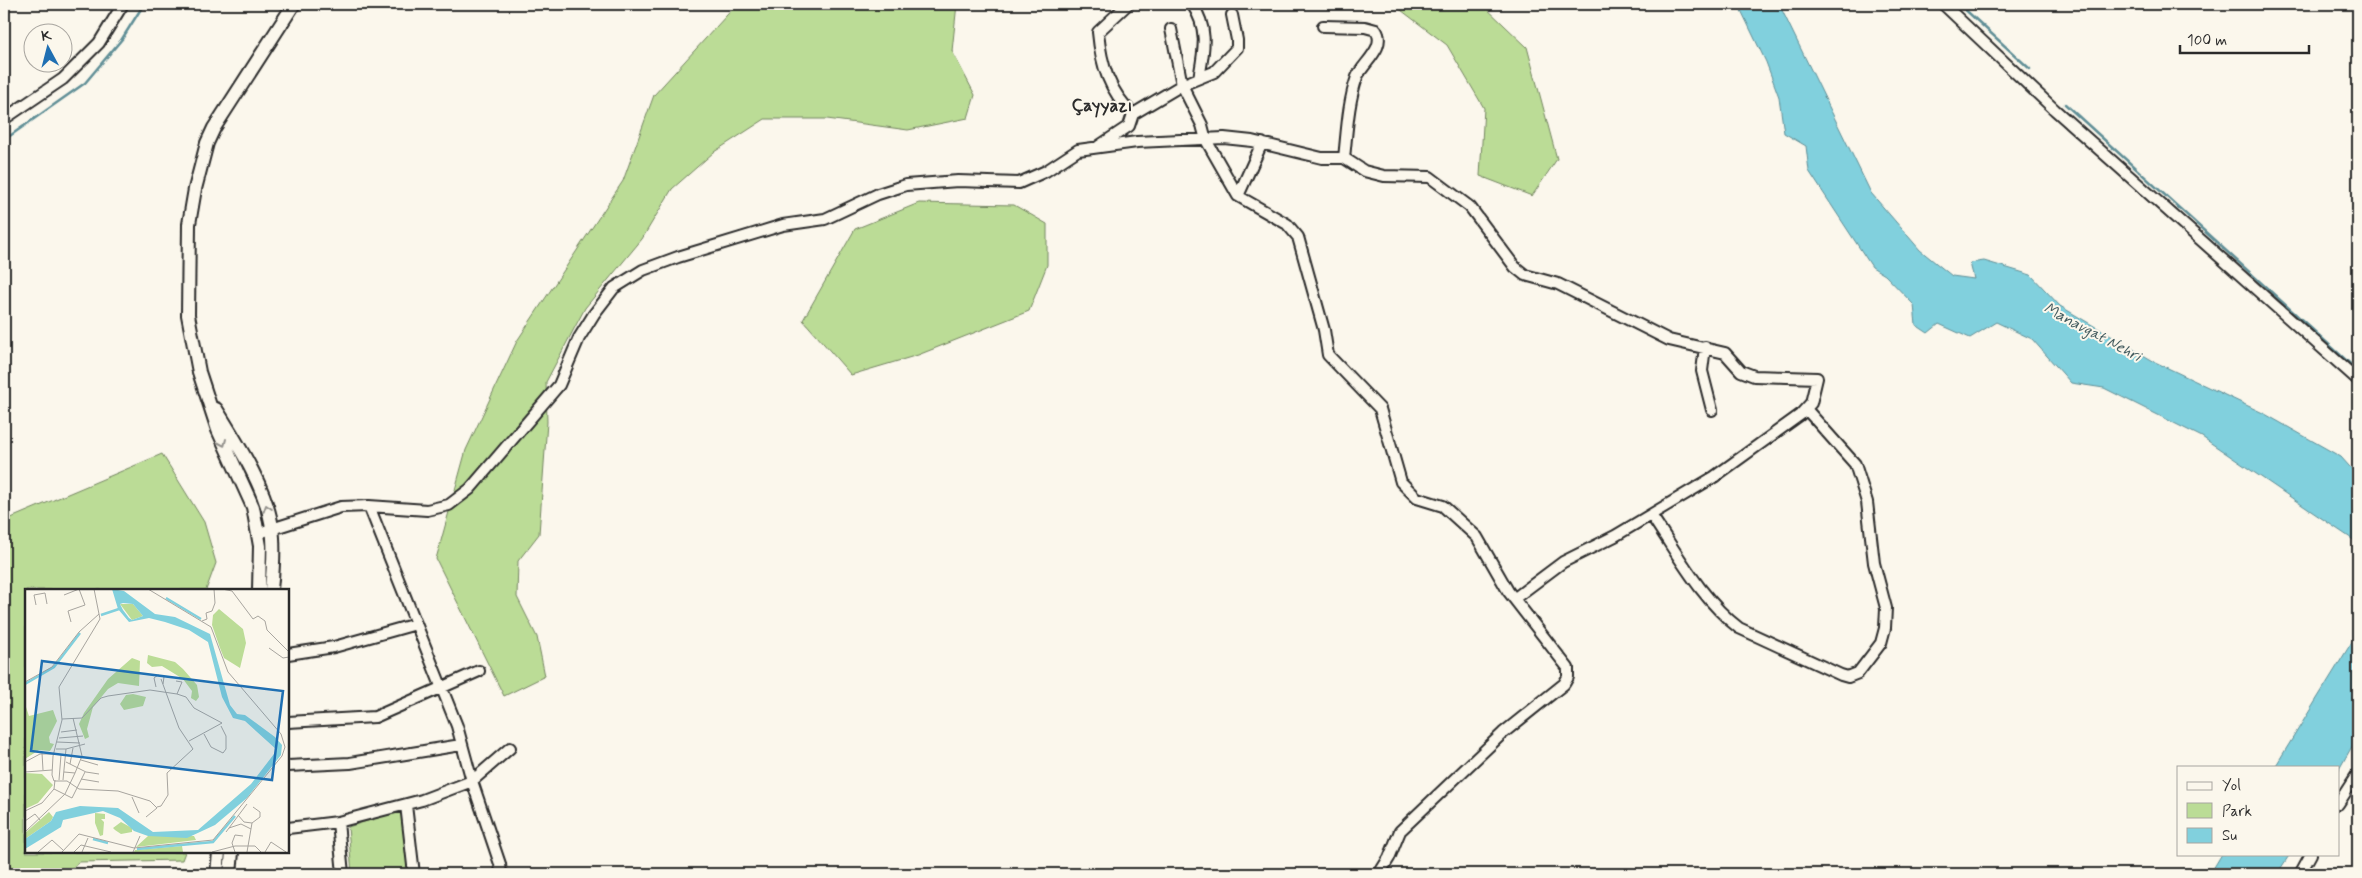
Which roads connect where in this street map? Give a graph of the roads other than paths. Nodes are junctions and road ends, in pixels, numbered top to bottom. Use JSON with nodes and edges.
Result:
{"nodes":[{"id":1,"x":123,"y":4,"type":"edge"},
{"id":2,"x":294,"y":4,"type":"edge"},
{"id":3,"x":1128,"y":4,"type":"edge"},
{"id":4,"x":1192,"y":4,"type":"edge"},
{"id":5,"x":1943,"y":4,"type":"edge"},
{"id":6,"x":1232,"y":15,"type":"dead end"},
{"id":7,"x":1323,"y":26,"type":"dead end"},
{"id":8,"x":1171,"y":29,"type":"dead end"},
{"id":9,"x":1199,"y":78,"type":"junction"},
{"id":10,"x":1182,"y":85,"type":"junction"},
{"id":11,"x":1133,"y":114,"type":"junction"},
{"id":12,"x":4,"y":119,"type":"edge"},
{"id":13,"x":1206,"y":140,"type":"junction"},
{"id":14,"x":1262,"y":143,"type":"junction"},
{"id":15,"x":1096,"y":148,"type":"junction"},
{"id":16,"x":1344,"y":158,"type":"junction"},
{"id":17,"x":1238,"y":196,"type":"junction"},
{"id":18,"x":1705,"y":347,"type":"junction"},
{"id":19,"x":2358,"y":380,"type":"edge"},
{"id":20,"x":208,"y":397,"type":"junction"},
{"id":21,"x":1806,"y":409,"type":"junction"},
{"id":22,"x":1712,"y":410,"type":"dead end"},
{"id":23,"x":369,"y":506,"type":"junction"},
{"id":24,"x":1651,"y":515,"type":"junction"},
{"id":25,"x":273,"y":529,"type":"junction"},
{"id":26,"x":259,"y":533,"type":"junction"},
{"id":27,"x":259,"y":589,"type":"edge"},
{"id":28,"x":271,"y":589,"type":"edge"},
{"id":29,"x":1515,"y":598,"type":"junction"},
{"id":30,"x":416,"y":624,"type":"junction"},
{"id":31,"x":289,"y":654,"type":"edge"},
{"id":32,"x":479,"y":671,"type":"dead end"},
{"id":33,"x":442,"y":688,"type":"junction"},
{"id":34,"x":289,"y":722,"type":"edge"},
{"id":35,"x":461,"y":745,"type":"junction"},
{"id":36,"x":510,"y":748,"type":"dead end"},
{"id":37,"x":289,"y":766,"type":"edge"},
{"id":38,"x":2358,"y":773,"type":"edge"},
{"id":39,"x":472,"y":780,"type":"junction"},
{"id":40,"x":2340,"y":801,"type":"edge"},
{"id":41,"x":406,"y":805,"type":"junction"},
{"id":42,"x":338,"y":822,"type":"junction"},
{"id":43,"x":289,"y":828,"type":"edge"},
{"id":44,"x":219,"y":853,"type":"edge"},
{"id":45,"x":232,"y":853,"type":"edge"},
{"id":46,"x":2309,"y":856,"type":"edge"},
{"id":47,"x":217,"y":874,"type":"edge"},
{"id":48,"x":230,"y":874,"type":"edge"},
{"id":49,"x":344,"y":874,"type":"edge"},
{"id":50,"x":414,"y":874,"type":"edge"},
{"id":51,"x":501,"y":874,"type":"edge"},
{"id":52,"x":1379,"y":874,"type":"edge"},
{"id":53,"x":2300,"y":874,"type":"edge"}],
"edges":[{"from":1,"to":12,"type":"street"},
{"from":2,"to":20,"type":"street"},
{"from":3,"to":11,"type":"street"},
{"from":4,"to":9,"type":"street"},
{"from":5,"to":19,"type":"street"},
{"from":6,"to":9,"type":"street"},
{"from":7,"to":16,"type":"street"},
{"from":8,"to":10,"type":"street"},
{"from":9,"to":10,"type":"street"},
{"from":10,"to":11,"type":"street"},
{"from":10,"to":13,"type":"street"},
{"from":11,"to":15,"type":"street"},
{"from":13,"to":14,"type":"street"},
{"from":13,"to":15,"type":"street"},
{"from":13,"to":17,"type":"street"},
{"from":14,"to":16,"type":"street"},
{"from":14,"to":17,"type":"street"},
{"from":15,"to":23,"type":"street"},
{"from":16,"to":18,"type":"street"},
{"from":17,"to":29,"type":"street"},
{"from":18,"to":21,"type":"street"},
{"from":18,"to":22,"type":"street"},
{"from":25,"to":20,"type":"street","one_way":true},
{"from":20,"to":26,"type":"street","one_way":true},
{"from":21,"to":24,"type":"street"},
{"from":21,"to":24,"type":"street"},
{"from":23,"to":25,"type":"street"},
{"from":23,"to":30,"type":"street"},
{"from":24,"to":29,"type":"street"},
{"from":25,"to":26,"type":"street"},
{"from":25,"to":28,"type":"street"},
{"from":26,"to":27,"type":"street"},
{"from":29,"to":52,"type":"street"},
{"from":30,"to":31,"type":"street"},
{"from":30,"to":33,"type":"street"},
{"from":32,"to":33,"type":"street"},
{"from":33,"to":34,"type":"street"},
{"from":33,"to":35,"type":"street"},
{"from":35,"to":37,"type":"street"},
{"from":35,"to":39,"type":"street"},
{"from":36,"to":39,"type":"street"},
{"from":38,"to":40,"type":"street"},
{"from":39,"to":41,"type":"street"},
{"from":39,"to":51,"type":"street"},
{"from":41,"to":42,"type":"street"},
{"from":41,"to":50,"type":"street"},
{"from":42,"to":43,"type":"street"},
{"from":42,"to":49,"type":"street"},
{"from":44,"to":47,"type":"street"},
{"from":45,"to":48,"type":"street"},
{"from":46,"to":53,"type":"street"}]}
